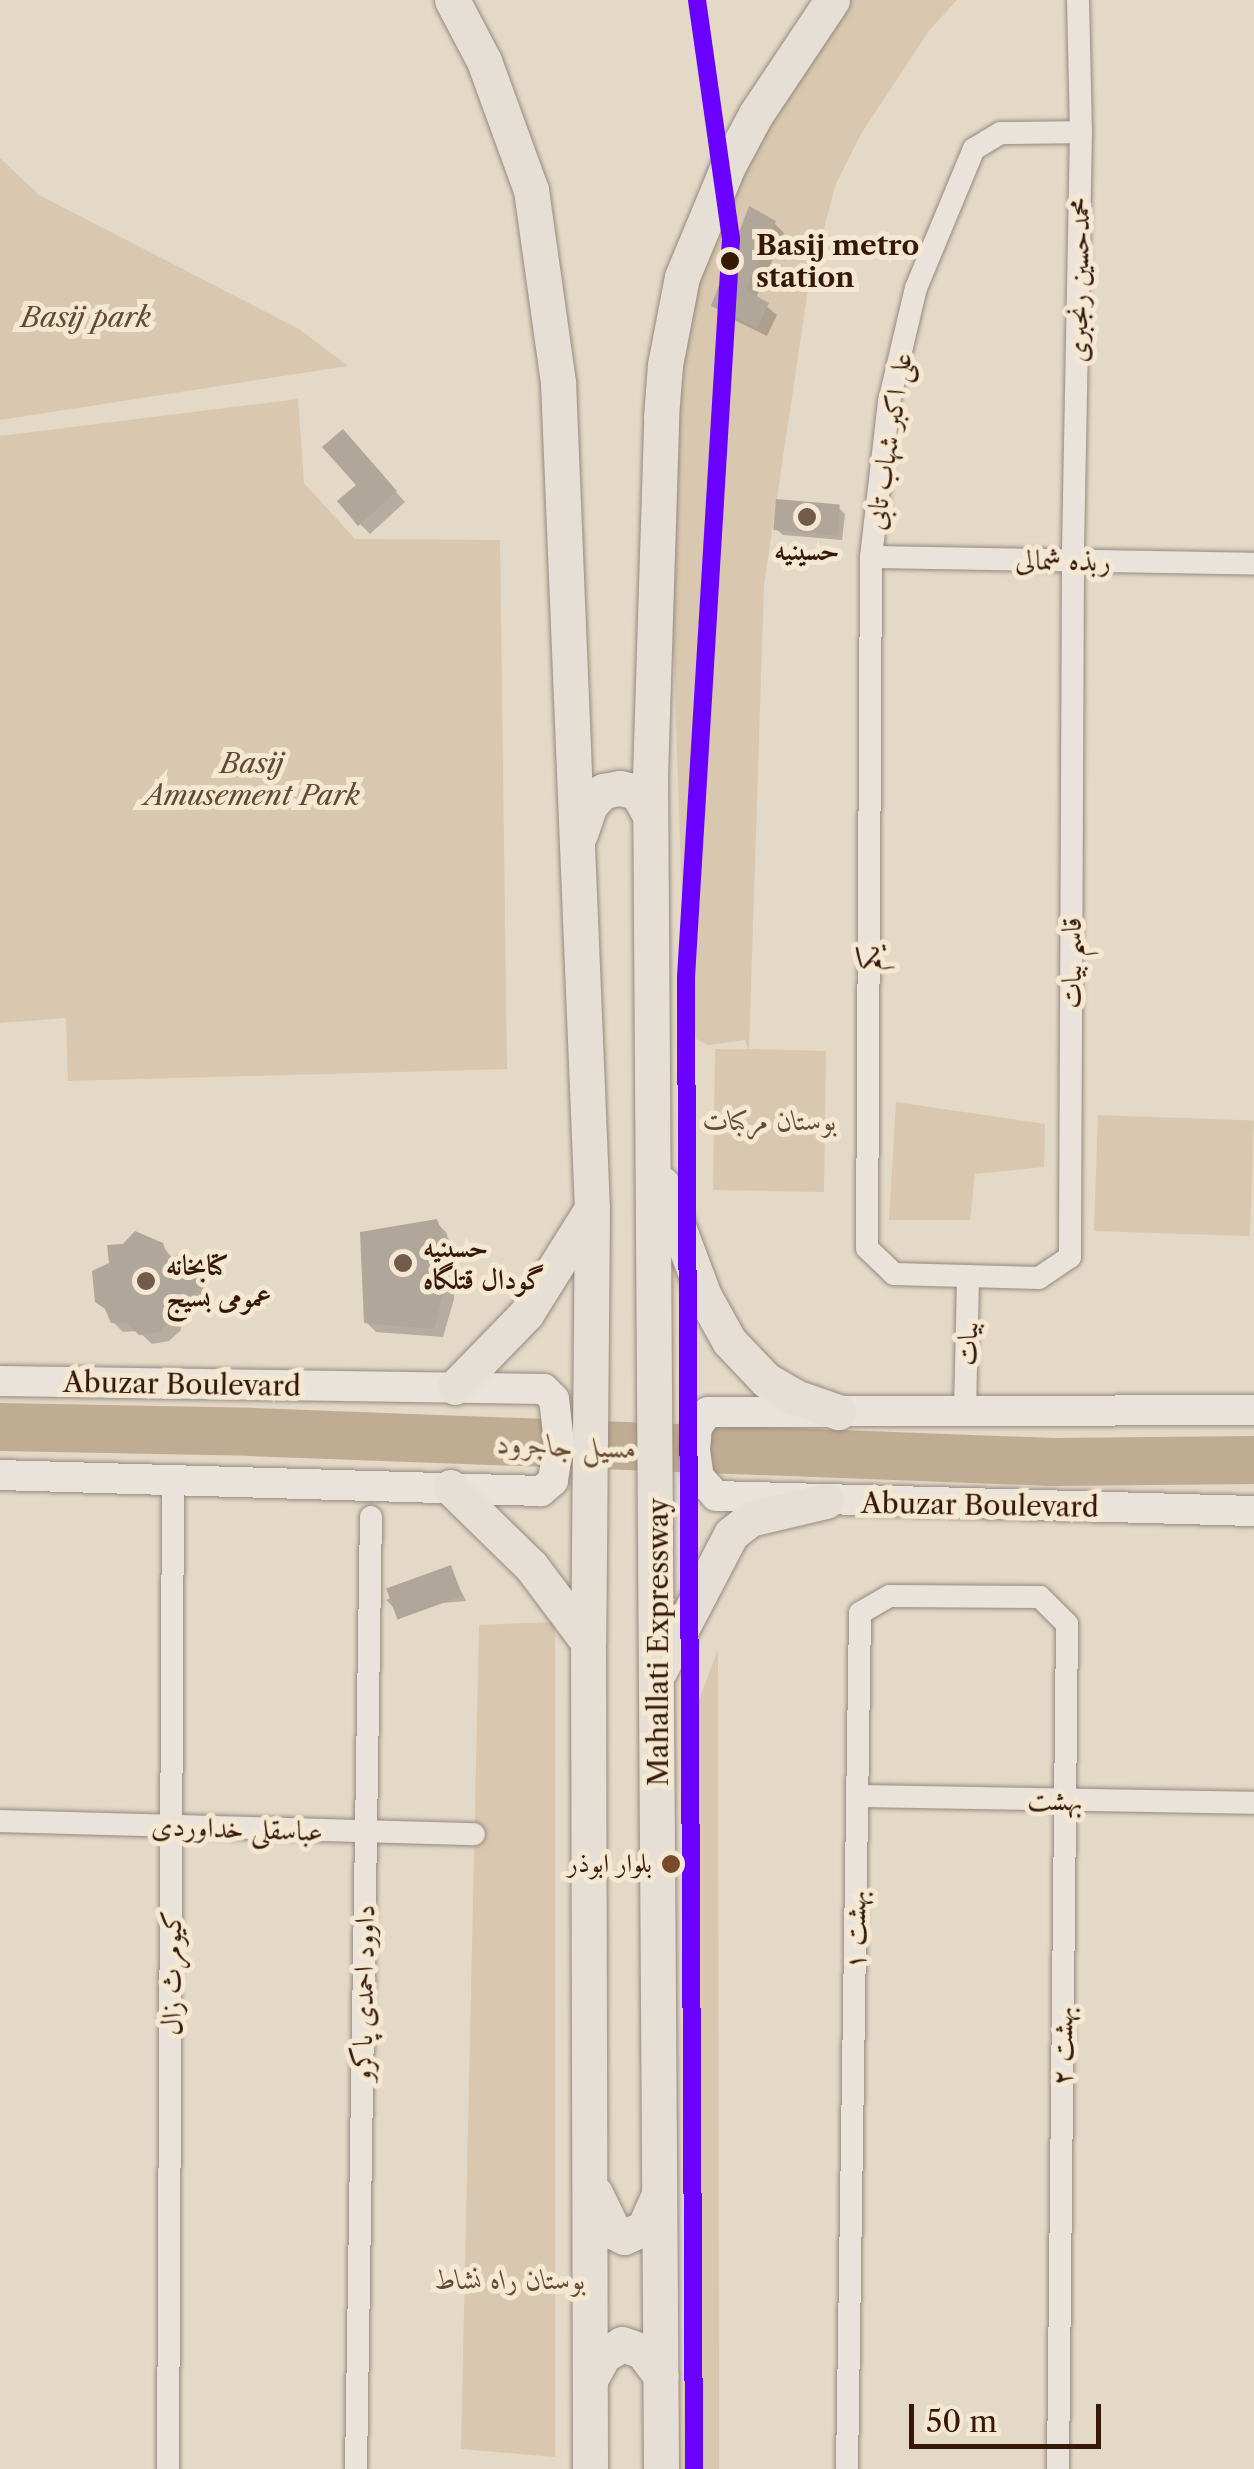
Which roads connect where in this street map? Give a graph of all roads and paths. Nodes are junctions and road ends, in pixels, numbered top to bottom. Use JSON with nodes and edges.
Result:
{"nodes":[{"id":1,"x":452,"y":0,"type":"edge"},
{"id":2,"x":832,"y":0,"type":"edge"},
{"id":3,"x":1078,"y":0,"type":"edge"},
{"id":4,"x":1081,"y":132,"type":"junction"},
{"id":5,"x":872,"y":557,"type":"junction"},
{"id":6,"x":1073,"y":560,"type":"junction"},
{"id":7,"x":1254,"y":564,"type":"edge"},
{"id":8,"x":650,"y":815,"type":"junction"},
{"id":9,"x":578,"y":839,"type":"junction"},
{"id":10,"x":654,"y":1159,"type":"junction"},
{"id":11,"x":592,"y":1209,"type":"junction"},
{"id":12,"x":968,"y":1276,"type":"junction"},
{"id":13,"x":0,"y":1381,"type":"edge"},
{"id":14,"x":455,"y":1387,"type":"junction"},
{"id":15,"x":1254,"y":1410,"type":"edge"},
{"id":16,"x":838,"y":1412,"type":"junction"},
{"id":17,"x":965,"y":1412,"type":"junction"},
{"id":18,"x":574,"y":1422,"type":"junction"},
{"id":19,"x":573,"y":1462,"type":"junction"},
{"id":20,"x":0,"y":1475,"type":"edge"},
{"id":21,"x":173,"y":1478,"type":"junction"},
{"id":22,"x":450,"y":1488,"type":"junction"},
{"id":23,"x":826,"y":1501,"type":"junction"},
{"id":24,"x":1254,"y":1511,"type":"edge"},
{"id":25,"x":371,"y":1517,"type":"dead end"},
{"id":26,"x":1067,"y":1624,"type":"joint"},
{"id":27,"x":588,"y":1642,"type":"junction"},
{"id":28,"x":658,"y":1676,"type":"junction"},
{"id":29,"x":857,"y":1796,"type":"junction"},
{"id":30,"x":1065,"y":1800,"type":"junction"},
{"id":31,"x":1254,"y":1803,"type":"edge"},
{"id":32,"x":0,"y":1821,"type":"edge"},
{"id":33,"x":172,"y":1826,"type":"junction"},
{"id":34,"x":365,"y":1832,"type":"junction"},
{"id":35,"x":474,"y":1834,"type":"dead end"},
{"id":36,"x":592,"y":2188,"type":"junction"},
{"id":37,"x":660,"y":2194,"type":"junction"},
{"id":38,"x":661,"y":2376,"type":"junction"},
{"id":39,"x":591,"y":2378,"type":"junction"},
{"id":40,"x":168,"y":2469,"type":"edge"},
{"id":41,"x":356,"y":2469,"type":"edge"},
{"id":42,"x":590,"y":2469,"type":"edge"},
{"id":43,"x":661,"y":2469,"type":"edge"},
{"id":44,"x":848,"y":2469,"type":"edge"},
{"id":45,"x":1058,"y":2469,"type":"edge"}],
"edges":[{"from":1,"to":9,"type":"highway"},
{"from":2,"to":8,"type":"highway","name":"Mahallati Expressway"},
{"from":3,"to":4,"type":"street","name":"محمدحسین رنجبری"},
{"from":4,"to":5,"type":"street","name":"علی اکبر شهاب تابی"},
{"from":4,"to":6,"type":"street","name":"محمدحسین رنجبری"},
{"from":5,"to":6,"type":"street","name":"ربذه شمالی"},
{"from":5,"to":12,"type":"street","name":"یکم"},
{"from":6,"to":7,"type":"street","name":"ربذه شمالی"},
{"from":6,"to":12,"type":"street","name":"قاسم بیات"},
{"from":8,"to":9,"type":"highway"},
{"from":8,"to":10,"type":"highway","name":"Mahallati Expressway"},
{"from":9,"to":11,"type":"highway"},
{"from":10,"to":16,"type":"highway"},
{"from":10,"to":28,"type":"highway","name":"Mahallati Expressway"},
{"from":11,"to":14,"type":"highway"},
{"from":11,"to":18,"type":"highway"},
{"from":12,"to":17,"type":"street","name":"بیات"},
{"from":13,"to":14,"type":"main road","name":"Abuzar Boulevard"},
{"from":14,"to":18,"type":"main road","name":"Abuzar Boulevard"},
{"from":15,"to":17,"type":"main road"},
{"from":16,"to":17,"type":"main road"},
{"from":16,"to":23,"type":"main road","name":"Abuzar Boulevard"},
{"from":18,"to":19,"type":"highway"},
{"from":19,"to":22,"type":"main road"},
{"from":19,"to":27,"type":"highway"},
{"from":20,"to":21,"type":"main road"},
{"from":21,"to":22,"type":"main road"},
{"from":21,"to":33,"type":"street","name":"کیومرث زال"},
{"from":22,"to":27,"type":"highway"},
{"from":23,"to":24,"type":"main road","name":"Abuzar Boulevard"},
{"from":23,"to":28,"type":"highway"},
{"from":25,"to":34,"type":"street","name":"داوود احمدی پاکرو"},
{"from":26,"to":29,"type":"street","name":"بهشت ۱"},
{"from":26,"to":30,"type":"street","name":"بهشت ۲"},
{"from":27,"to":36,"type":"highway"},
{"from":28,"to":37,"type":"highway","name":"Mahallati Expressway"},
{"from":29,"to":30,"type":"street","name":"بهشت"},
{"from":29,"to":44,"type":"street","name":"بهشت ۱"},
{"from":30,"to":31,"type":"street","name":"بهشت"},
{"from":30,"to":45,"type":"street","name":"بهشت ۲"},
{"from":32,"to":33,"type":"street","name":"عباسقلی خداوردی"},
{"from":33,"to":34,"type":"street","name":"عباسقلی خداوردی"},
{"from":33,"to":40,"type":"street","name":"کیومرث زال"},
{"from":34,"to":35,"type":"street","name":"عباسقلی خداوردی"},
{"from":34,"to":41,"type":"street","name":"داوود احمدی پاکرو"},
{"from":36,"to":37,"type":"highway"},
{"from":36,"to":39,"type":"highway"},
{"from":37,"to":38,"type":"highway","name":"Mahallati Expressway"},
{"from":38,"to":39,"type":"highway"},
{"from":38,"to":43,"type":"highway","name":"Mahallati Expressway"},
{"from":39,"to":42,"type":"highway"}]}
